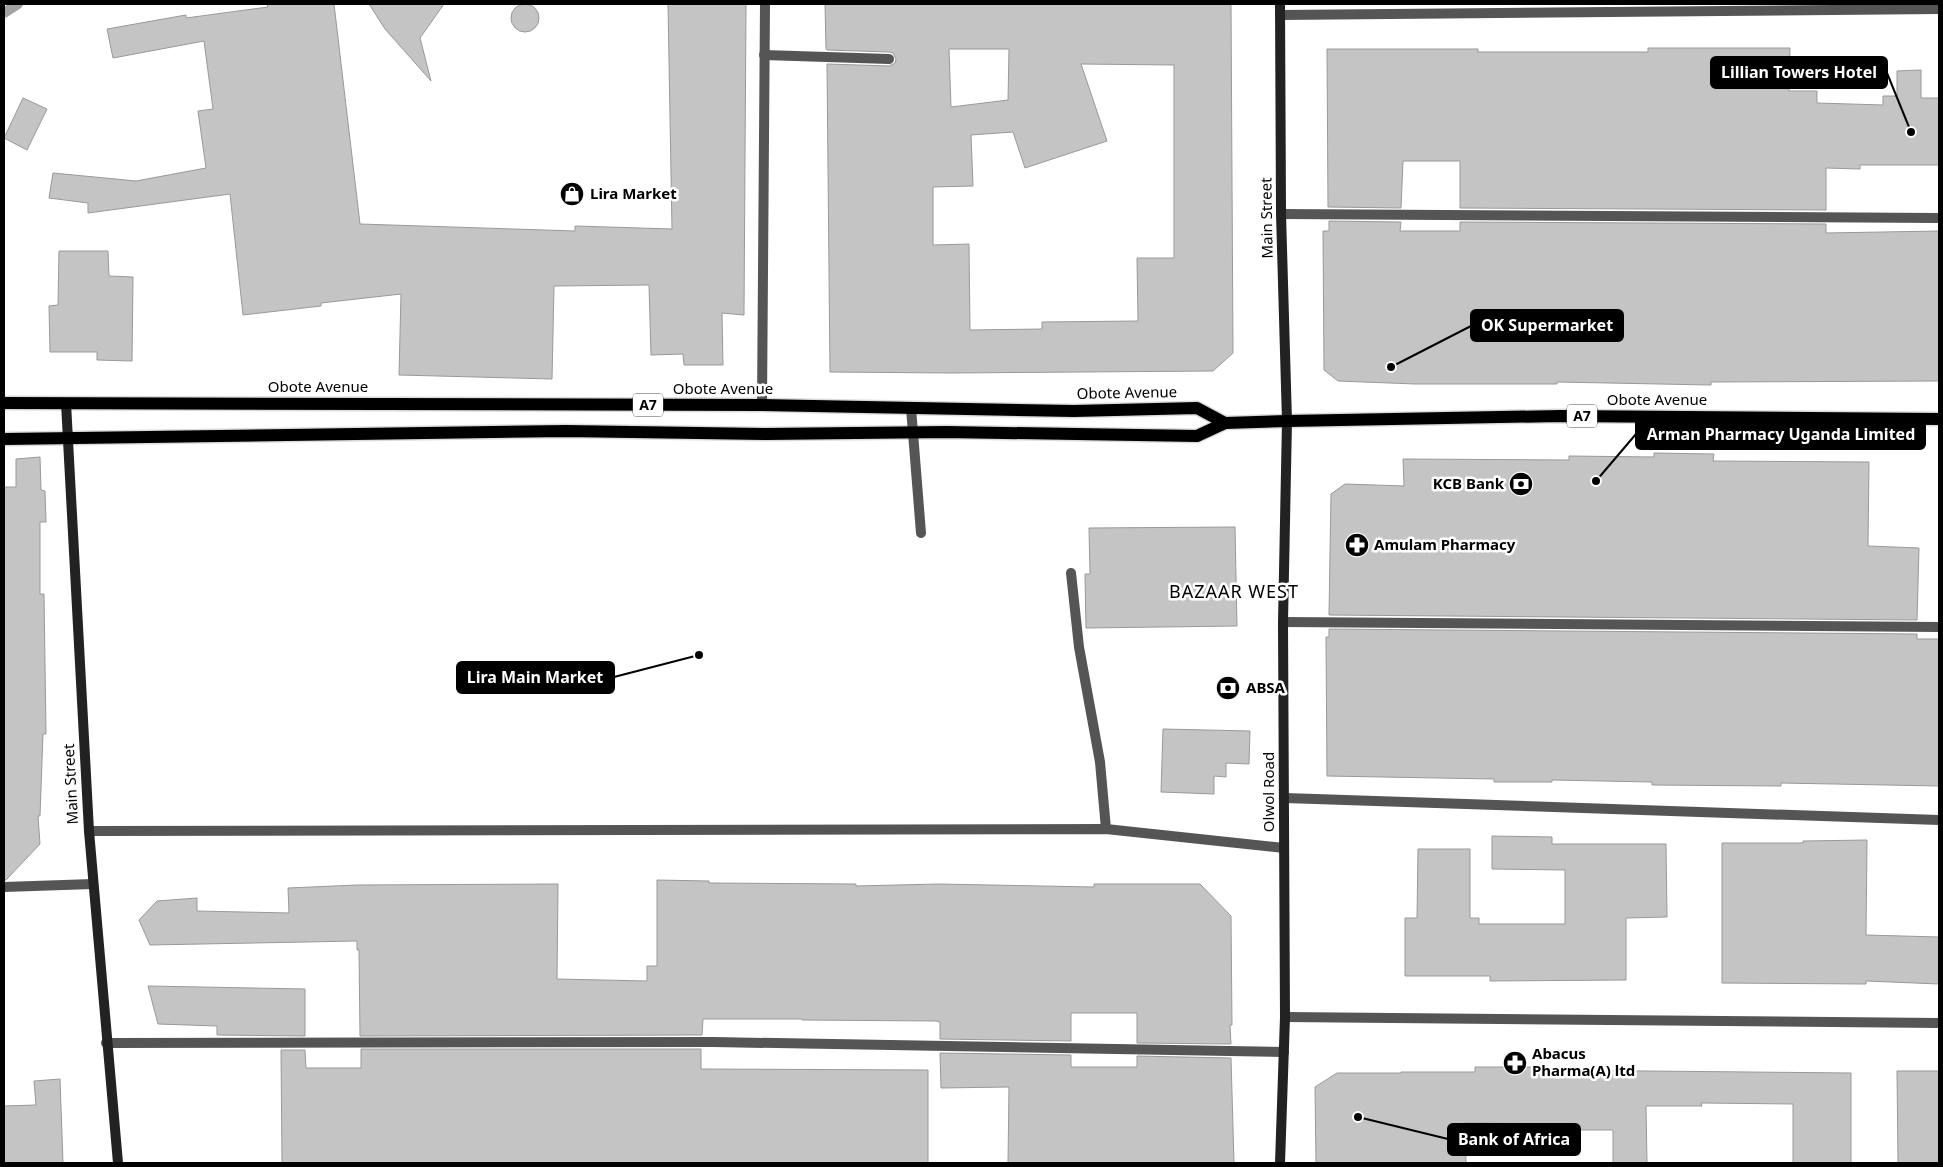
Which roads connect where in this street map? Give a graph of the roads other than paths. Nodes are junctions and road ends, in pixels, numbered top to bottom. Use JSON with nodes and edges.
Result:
{"nodes":[{"id":1,"x":765,"y":4,"type":"edge"},
{"id":2,"x":1280,"y":4,"type":"edge"},
{"id":3,"x":1939,"y":9,"type":"edge"},
{"id":4,"x":1280,"y":15,"type":"junction"},
{"id":5,"x":764,"y":55,"type":"junction"},
{"id":6,"x":889,"y":59,"type":"dead end"},
{"id":7,"x":1282,"y":214,"type":"junction"},
{"id":8,"x":1939,"y":218,"type":"edge"},
{"id":9,"x":66,"y":402,"type":"junction"},
{"id":10,"x":4,"y":403,"type":"edge"},
{"id":11,"x":762,"y":405,"type":"junction"},
{"id":12,"x":911,"y":408,"type":"junction"},
{"id":13,"x":1939,"y":419,"type":"edge"},
{"id":14,"x":1287,"y":421,"type":"junction"},
{"id":15,"x":1225,"y":423,"type":"junction"},
{"id":16,"x":913,"y":432,"type":"junction"},
{"id":17,"x":69,"y":438,"type":"junction"},
{"id":18,"x":4,"y":439,"type":"edge"},
{"id":19,"x":921,"y":533,"type":"dead end"},
{"id":20,"x":1071,"y":573,"type":"dead end"},
{"id":21,"x":1283,"y":622,"type":"junction"},
{"id":22,"x":1939,"y":627,"type":"edge"},
{"id":23,"x":1285,"y":798,"type":"junction"},
{"id":24,"x":1939,"y":820,"type":"edge"},
{"id":25,"x":1106,"y":829,"type":"junction"},
{"id":26,"x":89,"y":831,"type":"junction"},
{"id":27,"x":1284,"y":848,"type":"junction"},
{"id":28,"x":94,"y":884,"type":"junction"},
{"id":29,"x":4,"y":887,"type":"edge"},
{"id":30,"x":1285,"y":1017,"type":"junction"},
{"id":31,"x":1939,"y":1023,"type":"edge"},
{"id":32,"x":106,"y":1043,"type":"junction"},
{"id":33,"x":1284,"y":1052,"type":"junction"},
{"id":34,"x":118,"y":1163,"type":"edge"},
{"id":35,"x":1280,"y":1163,"type":"edge"}],
"edges":[{"from":1,"to":5,"type":"street"},
{"from":2,"to":4,"type":"street","name":"Main Street"},
{"from":3,"to":4,"type":"street"},
{"from":4,"to":7,"type":"street","name":"Main Street"},
{"from":5,"to":6,"type":"street"},
{"from":5,"to":11,"type":"street"},
{"from":7,"to":8,"type":"street"},
{"from":7,"to":14,"type":"street","name":"Main Street"},
{"from":9,"to":10,"type":"main road","number":"A7"},
{"from":9,"to":11,"type":"main road","name":"Obote Avenue","number":"A7"},
{"from":9,"to":17,"type":"street","name":"Main Street"},
{"from":11,"to":12,"type":"main road","name":"Obote Avenue","number":"A7"},
{"from":12,"to":15,"type":"main road","name":"Obote Avenue","number":"A7"},
{"from":12,"to":16,"type":"street"},
{"from":13,"to":14,"type":"main road","name":"Obote Avenue","number":"A7"},
{"from":14,"to":15,"type":"main road","name":"Obote Avenue","number":"A7"},
{"from":14,"to":21,"type":"street","name":"Olwol Road"},
{"from":15,"to":16,"type":"main road","name":"Obote Avenue","number":"A7"},
{"from":16,"to":17,"type":"main road","name":"Obote Avenue","number":"A7"},
{"from":16,"to":19,"type":"street"},
{"from":17,"to":18,"type":"main road","number":"A7"},
{"from":17,"to":26,"type":"street","name":"Main Street"},
{"from":20,"to":25,"type":"street"},
{"from":21,"to":22,"type":"street"},
{"from":21,"to":23,"type":"street","name":"Olwol Road"},
{"from":23,"to":24,"type":"street"},
{"from":23,"to":27,"type":"street","name":"Olwol Road"},
{"from":25,"to":26,"type":"street"},
{"from":25,"to":27,"type":"street"},
{"from":26,"to":28,"type":"street","name":"Main Street"},
{"from":27,"to":30,"type":"street","name":"Olwol Road"},
{"from":28,"to":29,"type":"street"},
{"from":28,"to":32,"type":"street","name":"Main Street"},
{"from":30,"to":31,"type":"street"},
{"from":30,"to":33,"type":"street","name":"Olwol Road"},
{"from":32,"to":33,"type":"street"},
{"from":32,"to":34,"type":"street","name":"Main Street"},
{"from":33,"to":35,"type":"street","name":"Olwol Road"}]}
